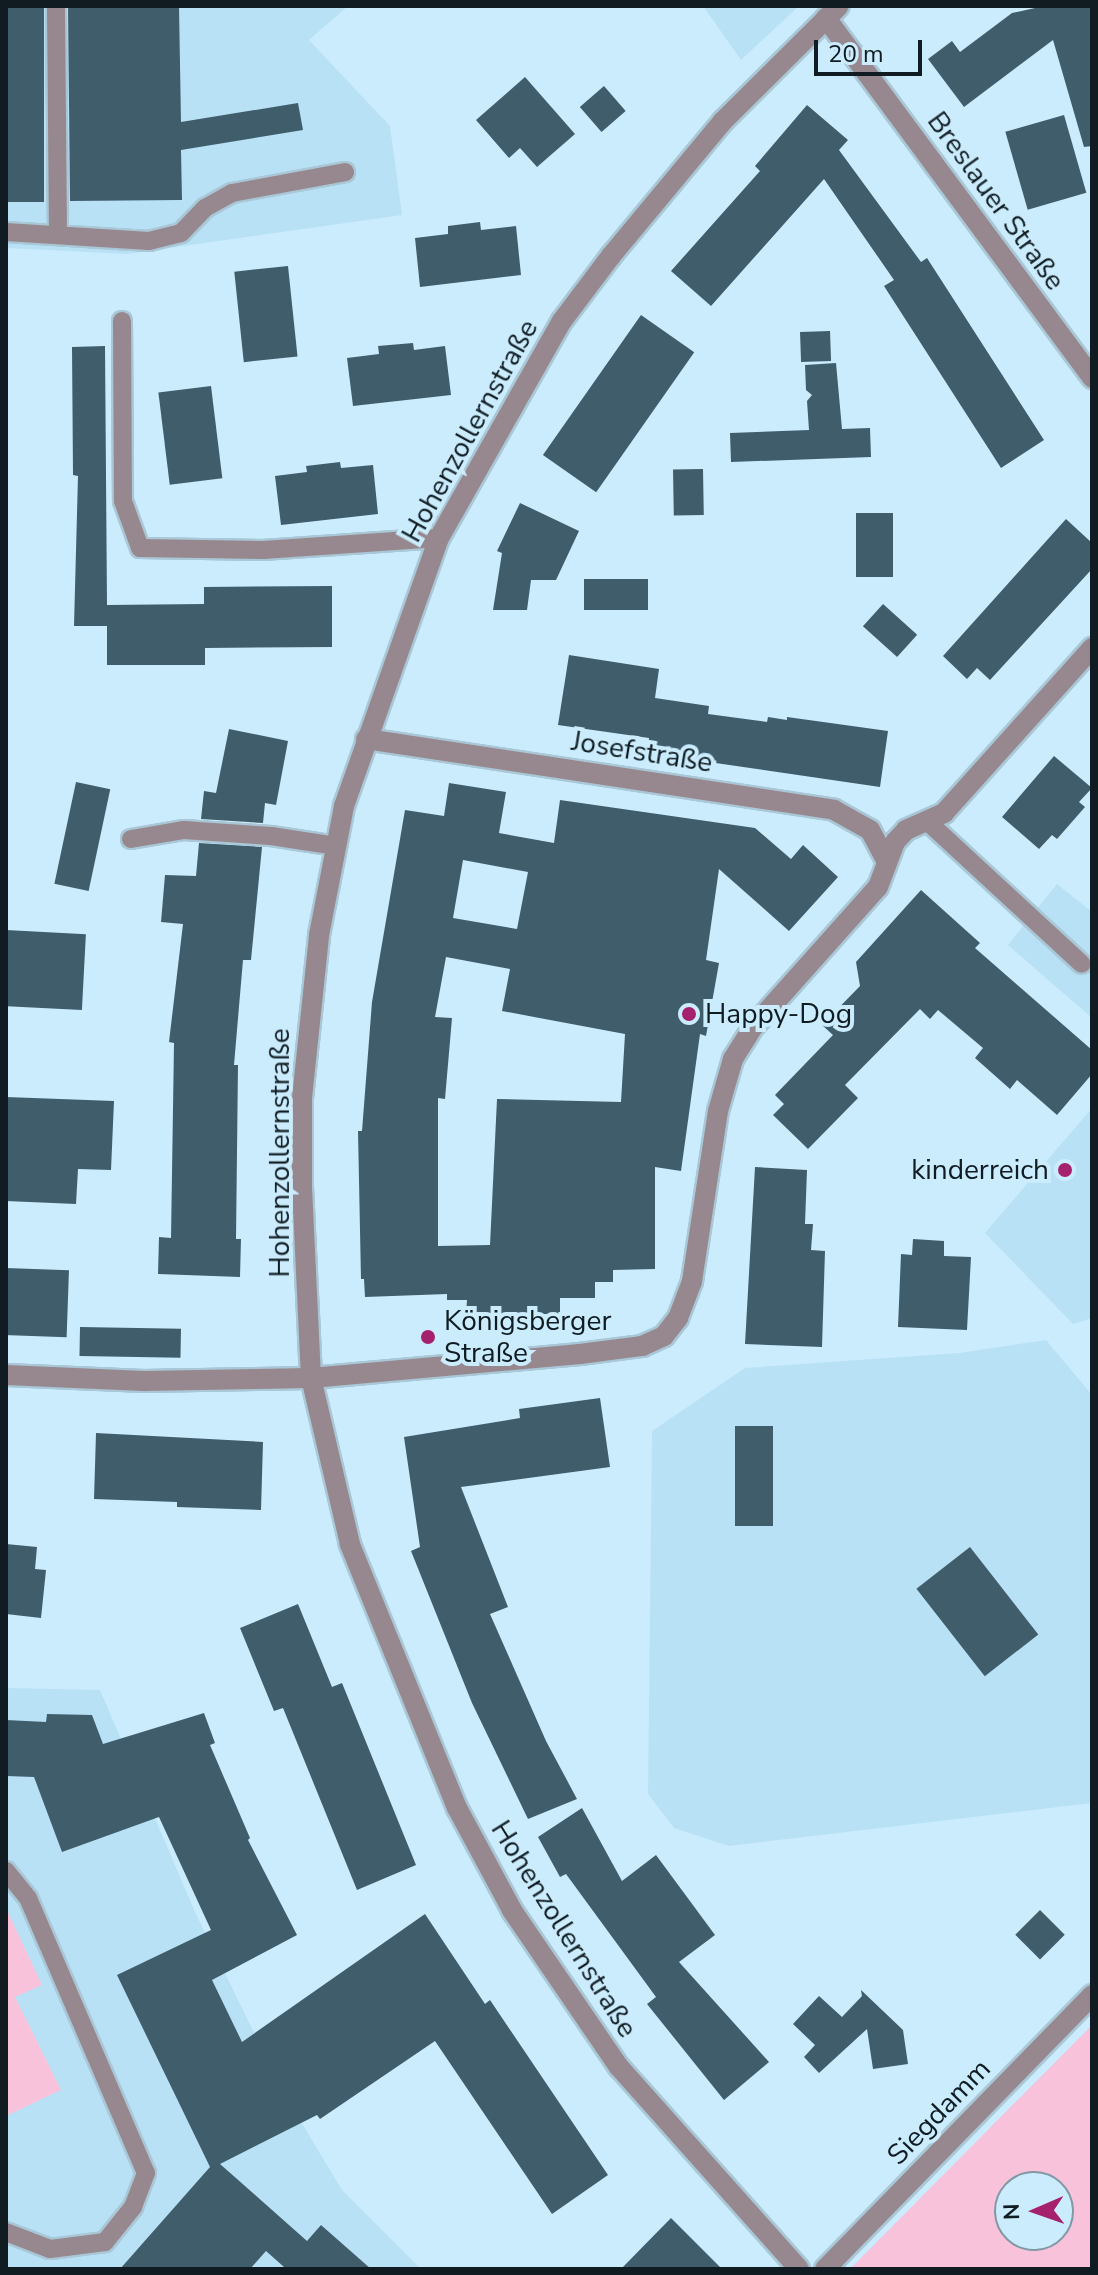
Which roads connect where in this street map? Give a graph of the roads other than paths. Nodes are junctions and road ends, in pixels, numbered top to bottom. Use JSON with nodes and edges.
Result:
{"nodes":[{"id":1,"x":56,"y":6,"type":"edge"},
{"id":2,"x":832,"y":12,"type":"edge"},
{"id":3,"x":345,"y":172,"type":"dead end"},
{"id":4,"x":6,"y":232,"type":"edge"},
{"id":5,"x":58,"y":235,"type":"junction"},
{"id":6,"x":122,"y":321,"type":"dead end"},
{"id":7,"x":1092,"y":378,"type":"edge"},
{"id":8,"x":439,"y":538,"type":"junction"},
{"id":9,"x":1092,"y":648,"type":"edge"},
{"id":10,"x":366,"y":739,"type":"junction"},
{"id":11,"x":928,"y":822,"type":"junction"},
{"id":12,"x":131,"y":839,"type":"dead end"},
{"id":13,"x":336,"y":846,"type":"junction"},
{"id":14,"x":886,"y":860,"type":"junction"},
{"id":15,"x":1082,"y":964,"type":"dead end"},
{"id":16,"x":6,"y":1375,"type":"edge"},
{"id":17,"x":311,"y":1378,"type":"junction"},
{"id":18,"x":6,"y":1871,"type":"edge"},
{"id":19,"x":1092,"y":1995,"type":"edge"},
{"id":20,"x":6,"y":2232,"type":"edge"},
{"id":21,"x":799,"y":2269,"type":"edge"},
{"id":22,"x":825,"y":2269,"type":"edge"}],
"edges":[{"from":1,"to":5,"type":"lane"},
{"from":2,"to":7,"type":"street","name":"Breslauer Straße"},
{"from":2,"to":8,"type":"street","name":"Hohenzollernstraße"},
{"from":3,"to":5,"type":"lane"},
{"from":4,"to":5,"type":"lane"},
{"from":6,"to":8,"type":"lane"},
{"from":8,"to":10,"type":"street","name":"Hohenzollernstraße"},
{"from":9,"to":11,"type":"street"},
{"from":10,"to":13,"type":"street","name":"Hohenzollernstraße"},
{"from":10,"to":14,"type":"street","name":"Josefstraße"},
{"from":11,"to":14,"type":"street"},
{"from":11,"to":15,"type":"lane"},
{"from":12,"to":13,"type":"lane"},
{"from":13,"to":17,"type":"street","name":"Hohenzollernstraße"},
{"from":14,"to":17,"type":"street"},
{"from":16,"to":17,"type":"street"},
{"from":17,"to":21,"type":"street","name":"Hohenzollernstraße"},
{"from":18,"to":20,"type":"lane"},
{"from":19,"to":22,"type":"street","name":"Siegdamm"}]}
